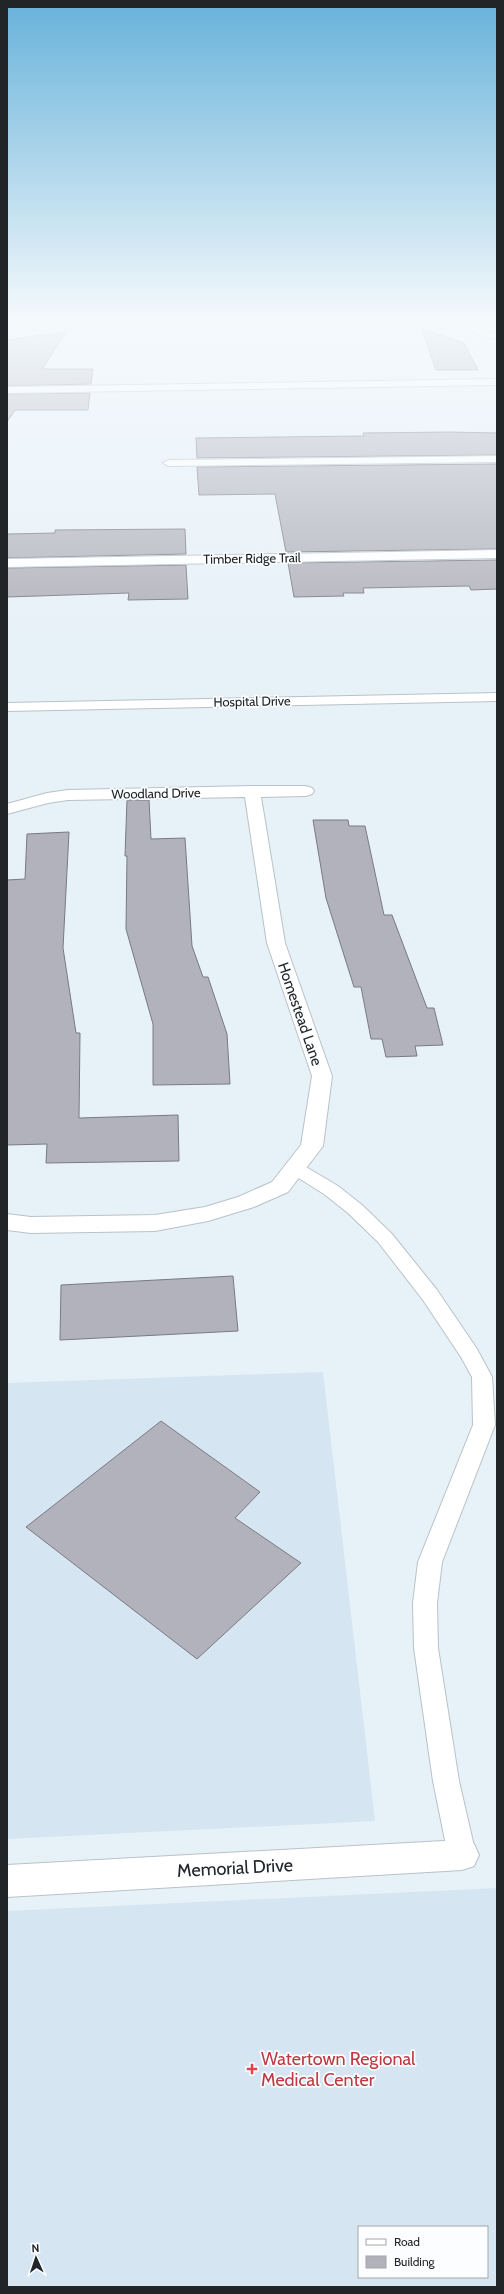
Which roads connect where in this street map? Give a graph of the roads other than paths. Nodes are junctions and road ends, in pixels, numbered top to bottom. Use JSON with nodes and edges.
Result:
{"nodes":[{"id":1,"x":497,"y":459,"type":"edge"},
{"id":2,"x":169,"y":464,"type":"dead end"},
{"id":3,"x":497,"y":554,"type":"edge"},
{"id":4,"x":7,"y":563,"type":"edge"},
{"id":5,"x":497,"y":697,"type":"edge"},
{"id":6,"x":7,"y":707,"type":"edge"},
{"id":7,"x":306,"y":791,"type":"dead end"},
{"id":8,"x":252,"y":792,"type":"junction"},
{"id":9,"x":7,"y":809,"type":"edge"},
{"id":10,"x":295,"y":1168,"type":"junction"},
{"id":11,"x":7,"y":1222,"type":"edge"},
{"id":12,"x":462,"y":1855,"type":"joint"},
{"id":13,"x":7,"y":1881,"type":"edge"}],
"edges":[{"from":1,"to":2,"type":"street"},
{"from":3,"to":4,"type":"street","name":"Timber Ridge Trail"},
{"from":5,"to":6,"type":"lane","name":"Hospital Drive"},
{"from":7,"to":8,"type":"street","name":"Woodland Drive"},
{"from":8,"to":9,"type":"street","name":"Woodland Drive"},
{"from":8,"to":10,"type":"street","name":"Homestead Lane"},
{"from":10,"to":11,"type":"street","name":"Homestead Lane"},
{"from":10,"to":12,"type":"lane"},
{"from":12,"to":13,"type":"street","name":"Memorial Drive"}]}
